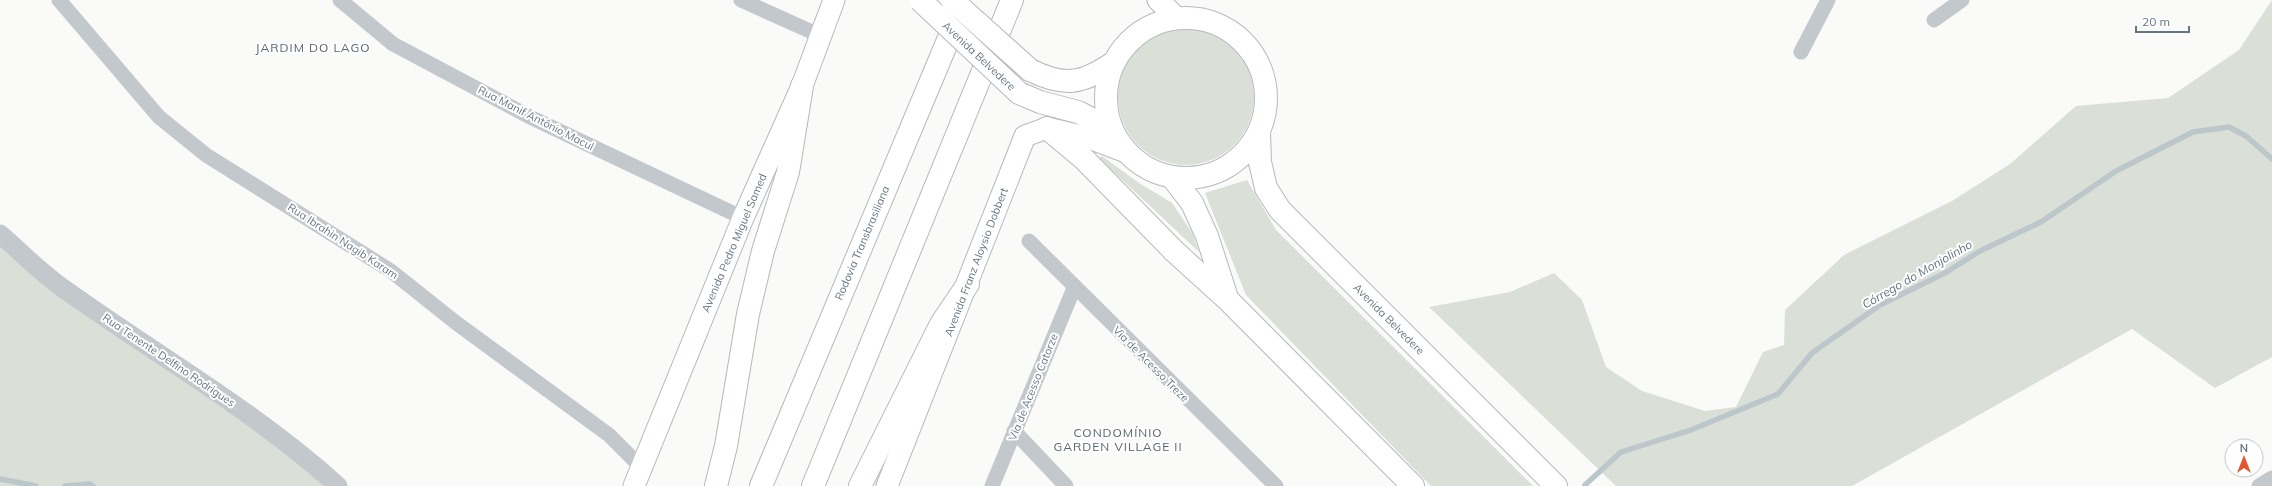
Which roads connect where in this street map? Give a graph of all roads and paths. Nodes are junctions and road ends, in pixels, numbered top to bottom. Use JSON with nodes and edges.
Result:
{"nodes":[{"id":1,"x":59,"y":0,"type":"edge"},
{"id":2,"x":340,"y":0,"type":"edge"},
{"id":3,"x":741,"y":0,"type":"edge"},
{"id":4,"x":834,"y":0,"type":"edge"},
{"id":5,"x":920,"y":0,"type":"edge"},
{"id":6,"x":952,"y":0,"type":"edge"},
{"id":7,"x":964,"y":0,"type":"edge"},
{"id":8,"x":1012,"y":0,"type":"edge"},
{"id":9,"x":1158,"y":0,"type":"edge"},
{"id":10,"x":1828,"y":0,"type":"edge"},
{"id":11,"x":1962,"y":0,"type":"edge"},
{"id":12,"x":1177,"y":18,"type":"junction"},
{"id":13,"x":1934,"y":20,"type":"dead end"},
{"id":14,"x":821,"y":36,"type":"junction"},
{"id":15,"x":1801,"y":52,"type":"dead end"},
{"id":16,"x":1113,"y":63,"type":"junction"},
{"id":17,"x":802,"y":86,"type":"junction"},
{"id":18,"x":1047,"y":128,"type":"junction"},
{"id":19,"x":1111,"y":129,"type":"junction"},
{"id":20,"x":1259,"y":132,"type":"junction"},
{"id":21,"x":1126,"y":152,"type":"junction"},
{"id":22,"x":1172,"y":177,"type":"junction"},
{"id":23,"x":743,"y":218,"type":"junction"},
{"id":24,"x":0,"y":234,"type":"edge"},
{"id":25,"x":1029,"y":241,"type":"dead end"},
{"id":26,"x":968,"y":284,"type":"junction"},
{"id":27,"x":1074,"y":288,"type":"junction"},
{"id":28,"x":1227,"y":299,"type":"junction"},
{"id":29,"x":1014,"y":432,"type":"junction"},
{"id":30,"x":638,"y":477,"type":"edge"},
{"id":31,"x":2272,"y":478,"type":"edge"},
{"id":32,"x":338,"y":486,"type":"edge"},
{"id":33,"x":716,"y":486,"type":"edge"},
{"id":34,"x":761,"y":486,"type":"edge"},
{"id":35,"x":813,"y":486,"type":"edge"},
{"id":36,"x":860,"y":486,"type":"edge"},
{"id":37,"x":887,"y":486,"type":"edge"},
{"id":38,"x":992,"y":486,"type":"edge"},
{"id":39,"x":1066,"y":486,"type":"edge"},
{"id":40,"x":1276,"y":486,"type":"edge"},
{"id":41,"x":1413,"y":486,"type":"edge"},
{"id":42,"x":1556,"y":486,"type":"edge"},
{"id":43,"x":2259,"y":486,"type":"edge"}],
"edges":[{"from":1,"to":30,"type":"street","name":"Rua Ibrahin Nagib Karam"},
{"from":2,"to":23,"type":"street","name":"Rua Manif Antônio Macul"},
{"from":3,"to":14,"type":"street"},
{"from":4,"to":14,"type":"main road","name":"Avenida Pedro Miguel Samed"},
{"from":5,"to":19,"type":"main road","name":"Avenida Belvedere","bridge":true},
{"from":6,"to":16,"type":"main road","name":"Avenida Belvedere","bridge":true},
{"from":7,"to":34,"type":"main road","name":"Rodovia Transbrasiliana"},
{"from":8,"to":35,"type":"main road"},
{"from":9,"to":12,"type":"main road"},
{"from":10,"to":15,"type":"street"},
{"from":11,"to":13,"type":"street"},
{"from":12,"to":16,"type":"main road"},
{"from":12,"to":20,"type":"main road"},
{"from":14,"to":17,"type":"main road","name":"Avenida Pedro Miguel Samed"},
{"from":16,"to":19,"type":"main road"},
{"from":17,"to":23,"type":"main road","name":"Avenida Pedro Miguel Samed"},
{"from":17,"to":33,"type":"main road"},
{"from":18,"to":21,"type":"main road"},
{"from":18,"to":26,"type":"main road","name":"Avenida Franz Aloysio Dobbert"},
{"from":18,"to":28,"type":"main road"},
{"from":19,"to":21,"type":"main road"},
{"from":20,"to":22,"type":"main road"},
{"from":20,"to":42,"type":"main road","name":"Avenida Belvedere"},
{"from":21,"to":22,"type":"main road"},
{"from":22,"to":28,"type":"main road"},
{"from":23,"to":30,"type":"main road","name":"Avenida Pedro Miguel Samed"},
{"from":24,"to":32,"type":"street","name":"Rua Tenente Delfino Rodrigues"},
{"from":25,"to":27,"type":"street","name":"Via de Acesso Treze"},
{"from":26,"to":36,"type":"main road"},
{"from":26,"to":37,"type":"main road","name":"Avenida Franz Aloysio Dobbert"},
{"from":27,"to":29,"type":"street","name":"Via de Acesso Catorze"},
{"from":27,"to":40,"type":"street","name":"Via de Acesso Treze"},
{"from":28,"to":41,"type":"main road"},
{"from":29,"to":38,"type":"street","name":"Via de Acesso Catorze"},
{"from":29,"to":39,"type":"street"},
{"from":31,"to":43,"type":"street"}]}
